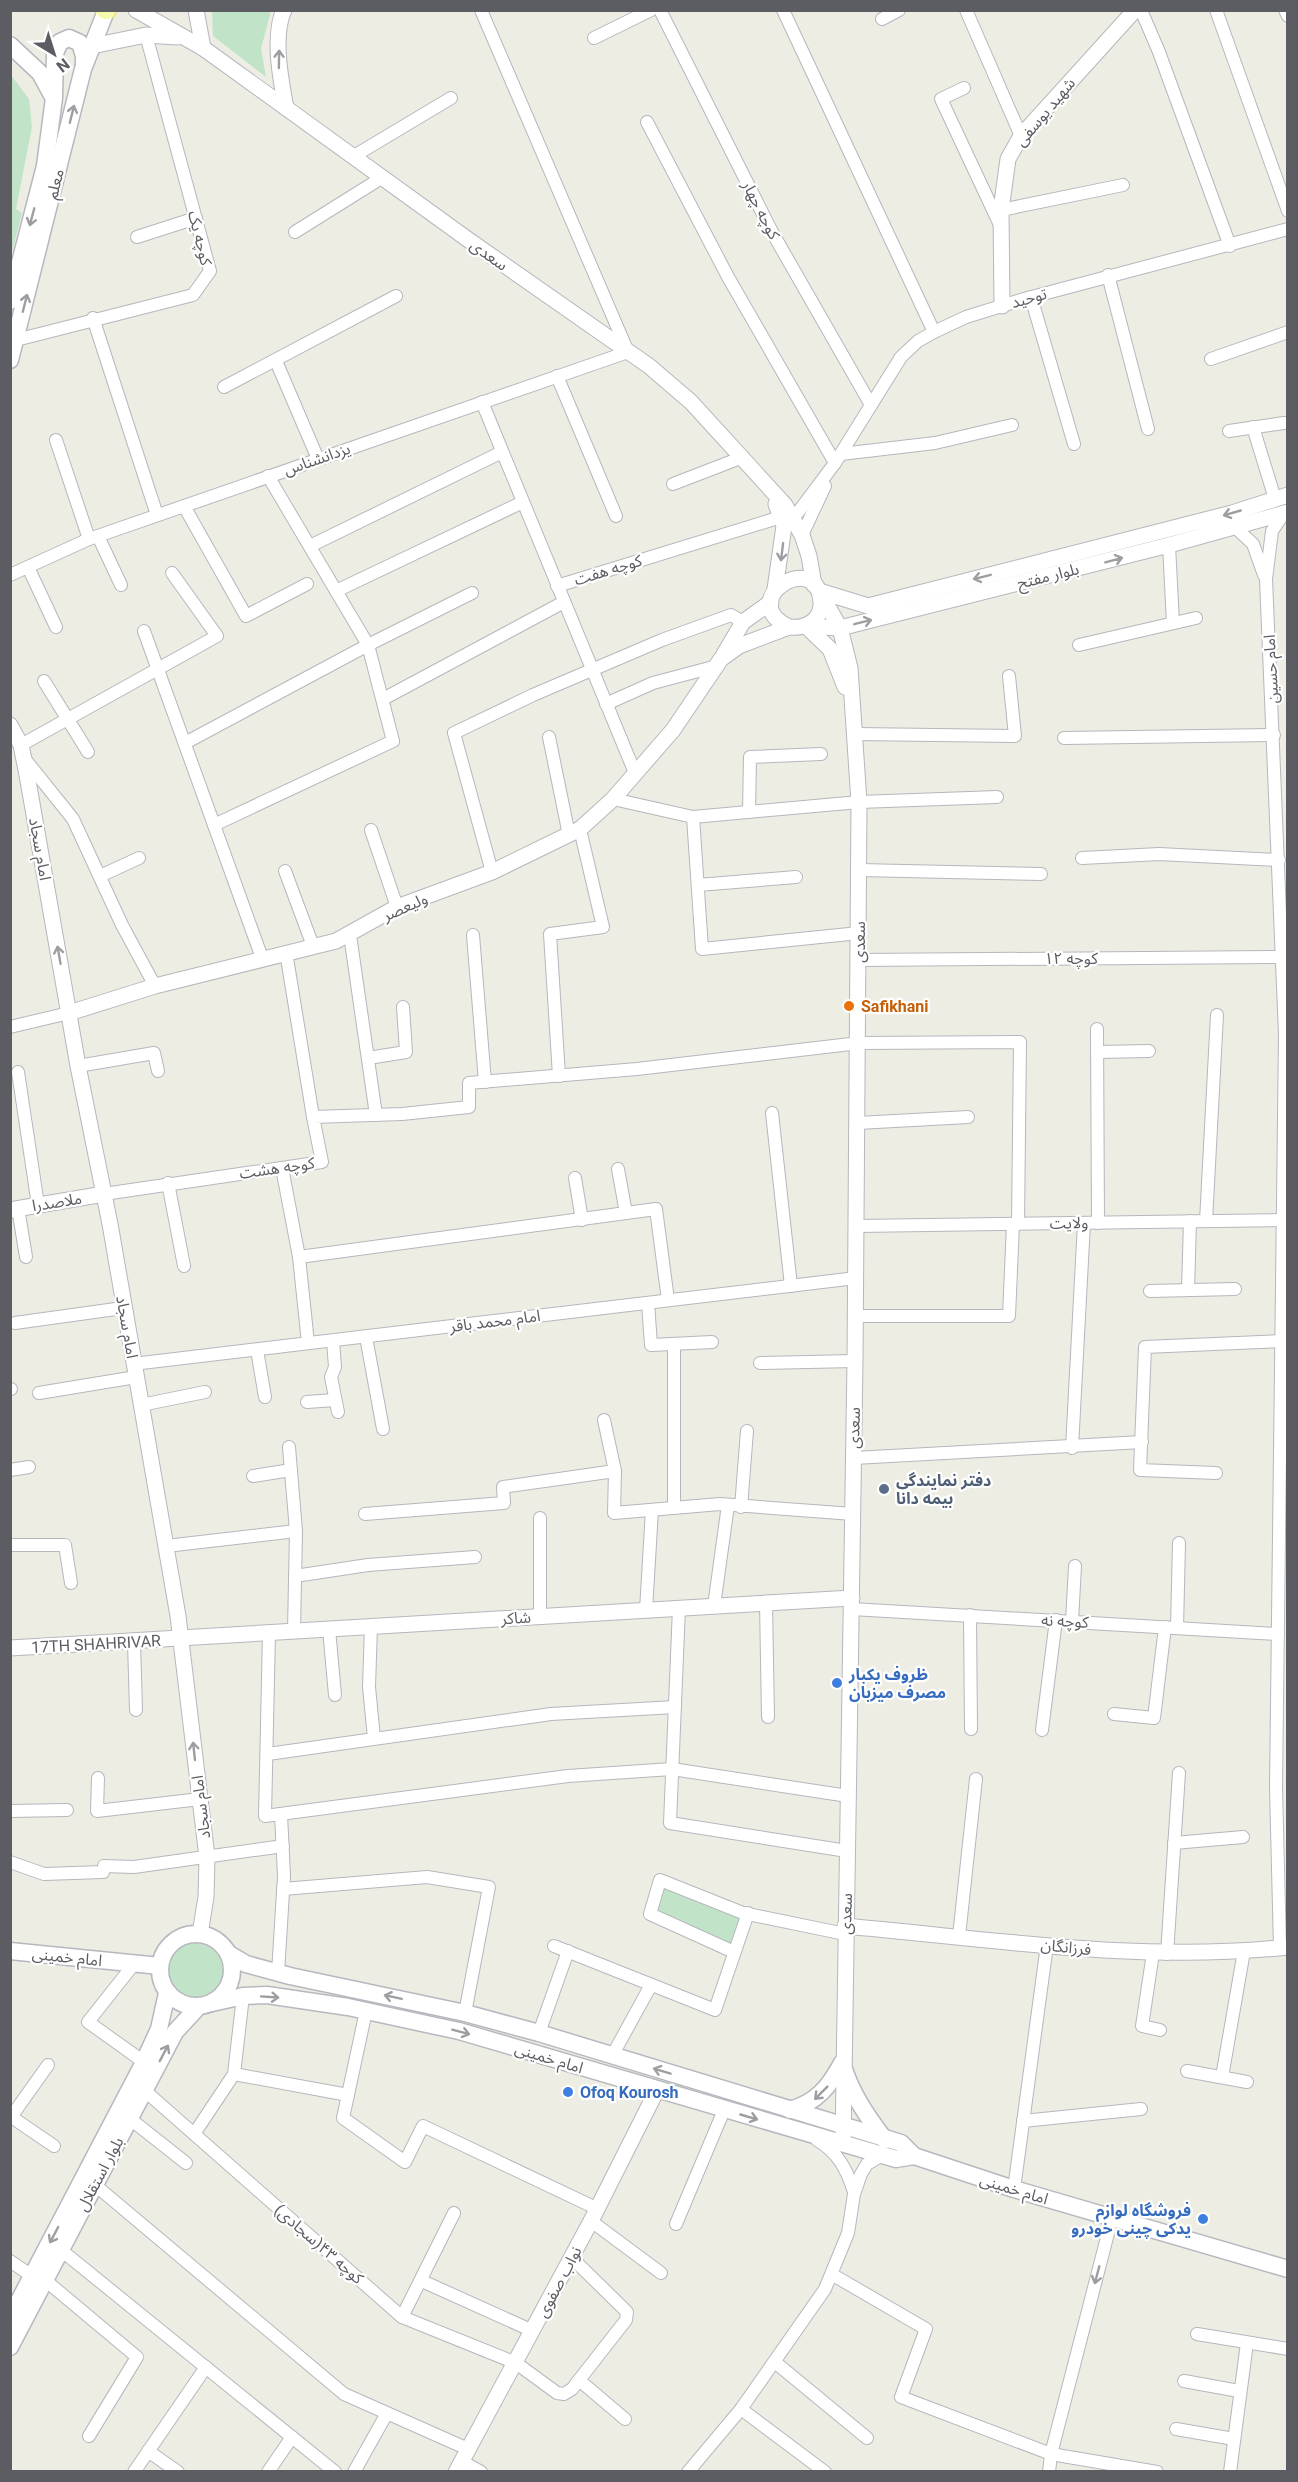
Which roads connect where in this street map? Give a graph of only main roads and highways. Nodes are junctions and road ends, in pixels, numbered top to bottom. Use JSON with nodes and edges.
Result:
{"nodes":[{"id":1,"x":106,"y":11,"type":"edge"},
{"id":2,"x":10,"y":45,"type":"edge"},
{"id":3,"x":83,"y":69,"type":"junction"},
{"id":4,"x":54,"y":98,"type":"junction"},
{"id":5,"x":10,"y":301,"type":"edge"},
{"id":6,"x":10,"y":360,"type":"edge"},
{"id":7,"x":10,"y":1951,"type":"edge"},
{"id":8,"x":229,"y":1954,"type":"junction"},
{"id":9,"x":160,"y":1966,"type":"junction"},
{"id":10,"x":167,"y":1993,"type":"junction"},
{"id":11,"x":205,"y":2005,"type":"junction"},
{"id":12,"x":790,"y":2110,"type":"junction"},
{"id":13,"x":883,"y":2147,"type":"junction"},
{"id":14,"x":1287,"y":2269,"type":"edge"},
{"id":15,"x":39,"y":2278,"type":"junction"},
{"id":16,"x":10,"y":2318,"type":"edge"},
{"id":17,"x":10,"y":2347,"type":"edge"}],
"edges":[{"from":1,"to":3,"type":"main road","name":"معلم"},
{"from":2,"to":4,"type":"main road"},
{"from":3,"to":4,"type":"main road","name":"معلم"},
{"from":6,"to":3,"type":"main road","name":"معلم","one_way":true},
{"from":4,"to":5,"type":"main road","name":"معلم","one_way":true},
{"from":7,"to":9,"type":"main road","name":"امام خمینی"},
{"from":8,"to":9,"type":"main road"},
{"from":8,"to":11,"type":"main road"},
{"from":12,"to":8,"type":"main road","name":"امام خمینی","one_way":true},
{"from":9,"to":10,"type":"main road"},
{"from":10,"to":11,"type":"main road"},
{"from":10,"to":15,"type":"main road","name":"بلوار استقلال","one_way":true},
{"from":11,"to":13,"type":"main road","name":"امام خمینی","one_way":true},
{"from":15,"to":11,"type":"main road","name":"بلوار استقلال","one_way":true},
{"from":12,"to":13,"type":"main road","name":"امام خمینی"},
{"from":13,"to":12,"type":"main road","one_way":true},
{"from":13,"to":14,"type":"main road","name":"امام خمینی"},
{"from":15,"to":16,"type":"main road","name":"بلوار استقلال"},
{"from":15,"to":17,"type":"main road","name":"بلوار استقلال"}]}
